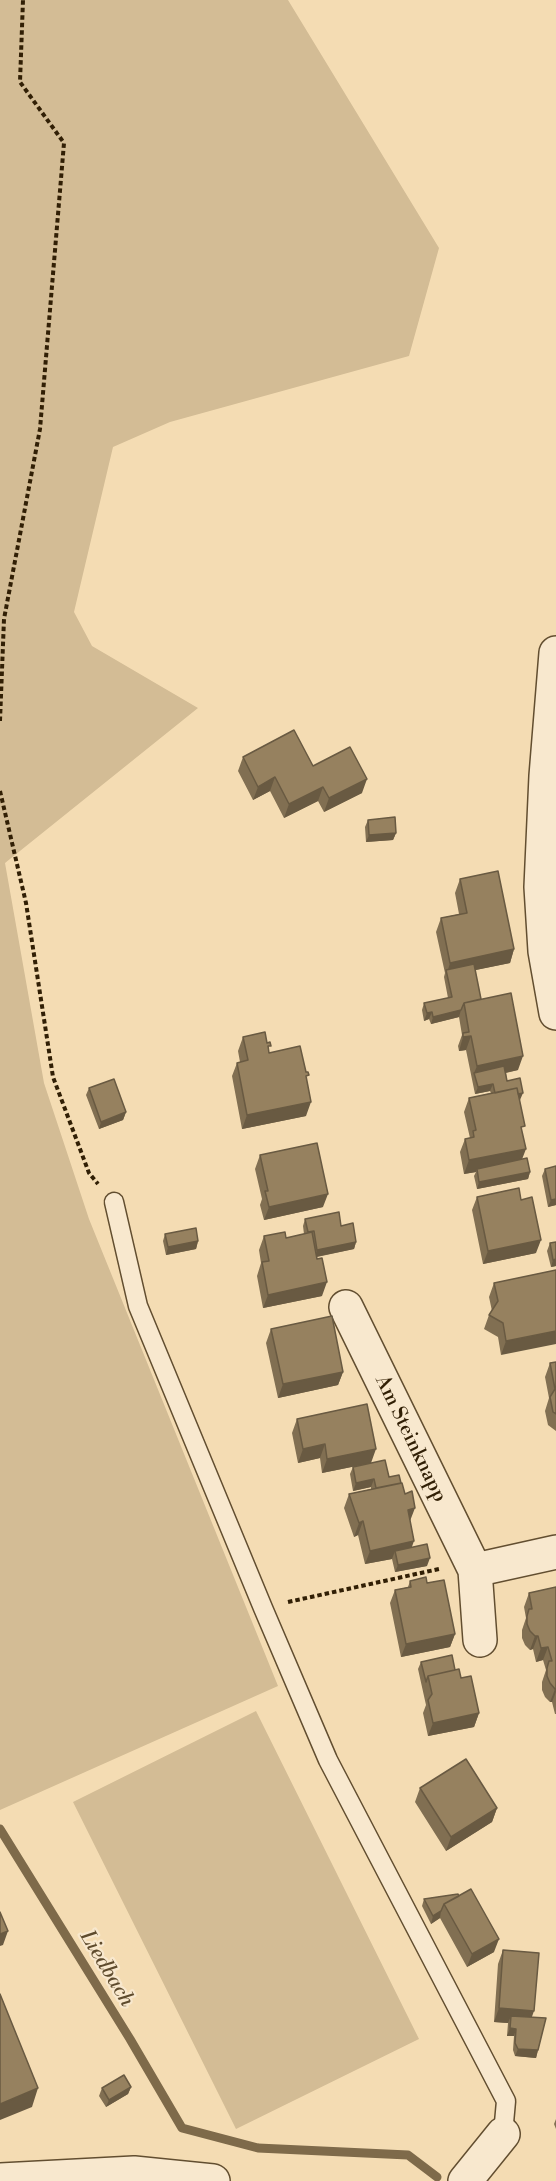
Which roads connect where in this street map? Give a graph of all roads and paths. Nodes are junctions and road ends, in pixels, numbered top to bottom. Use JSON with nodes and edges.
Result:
{"nodes":[{"id":1,"x":23,"y":0,"type":"edge"},
{"id":2,"x":556,"y":653,"type":"edge"},
{"id":3,"x":0,"y":721,"type":"edge"},
{"id":4,"x":0,"y":791,"type":"edge"},
{"id":5,"x":556,"y":1013,"type":"edge"},
{"id":6,"x":114,"y":1202,"type":"joint"},
{"id":7,"x":345,"y":1307,"type":"dead end"},
{"id":8,"x":556,"y":1552,"type":"edge"},
{"id":9,"x":475,"y":1570,"type":"junction"},
{"id":10,"x":263,"y":1608,"type":"junction"},
{"id":11,"x":480,"y":1640,"type":"dead end"},
{"id":12,"x":503,"y":2134,"type":"joint"},
{"id":13,"x":0,"y":2181,"type":"edge"},
{"id":14,"x":213,"y":2181,"type":"edge"},
{"id":15,"x":465,"y":2181,"type":"edge"}],
"edges":[{"from":1,"to":3,"type":"path"},
{"from":2,"to":5,"type":"street"},
{"from":4,"to":6,"type":"path"},
{"from":6,"to":10,"type":"lane"},
{"from":7,"to":9,"type":"street","name":"Am Steinknapp"},
{"from":8,"to":9,"type":"street"},
{"from":9,"to":10,"type":"path"},
{"from":9,"to":11,"type":"street","name":"Am Steinknapp"},
{"from":10,"to":12,"type":"lane"},
{"from":12,"to":15,"type":"street"},
{"from":13,"to":14,"type":"street"}]}
